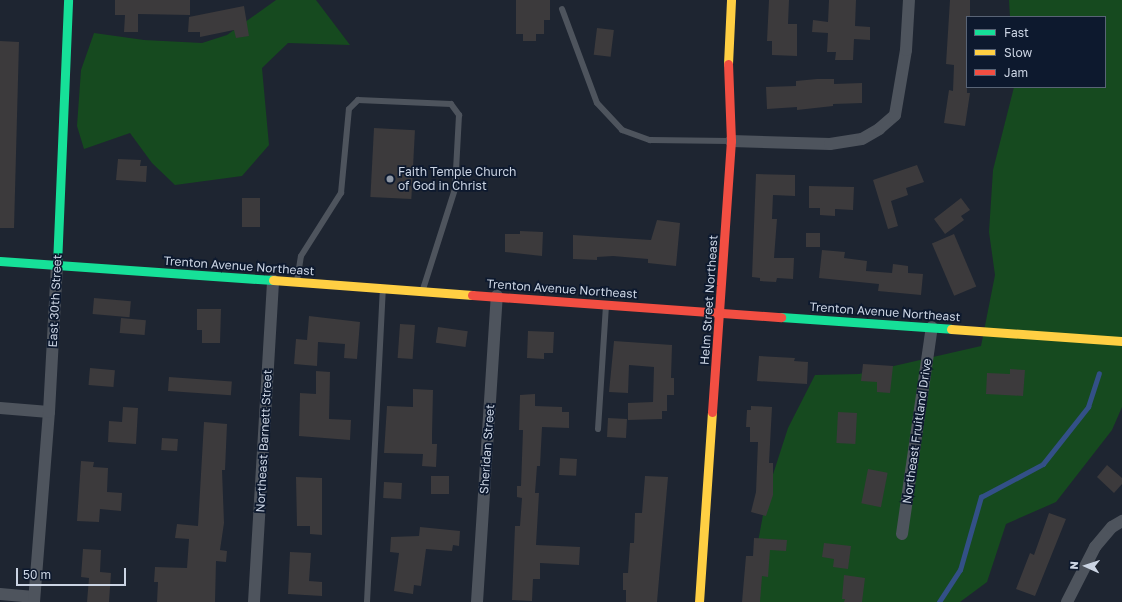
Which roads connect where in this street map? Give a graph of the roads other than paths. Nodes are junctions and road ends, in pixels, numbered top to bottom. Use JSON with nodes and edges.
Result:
{"nodes":[{"id":1,"x":68,"y":0,"type":"edge"},
{"id":2,"x":731,"y":0,"type":"edge"},
{"id":3,"x":909,"y":0,"type":"edge"},
{"id":4,"x":562,"y":9,"type":"dead end"},
{"id":5,"x":731,"y":141,"type":"junction"},
{"id":6,"x":0,"y":261,"type":"edge"},
{"id":7,"x":57,"y":265,"type":"junction"},
{"id":8,"x":273,"y":280,"type":"junction"},
{"id":9,"x":296,"y":282,"type":"junction"},
{"id":10,"x":383,"y":288,"type":"junction"},
{"id":11,"x":422,"y":291,"type":"junction"},
{"id":12,"x":497,"y":296,"type":"junction"},
{"id":13,"x":606,"y":304,"type":"junction"},
{"id":14,"x":721,"y":312,"type":"junction"},
{"id":15,"x":932,"y":327,"type":"junction"},
{"id":16,"x":1122,"y":341,"type":"edge"},
{"id":17,"x":0,"y":408,"type":"edge"},
{"id":18,"x":49,"y":412,"type":"junction"},
{"id":19,"x":598,"y":428,"type":"dead end"},
{"id":20,"x":1122,"y":521,"type":"edge"},
{"id":21,"x":902,"y":534,"type":"dead end"},
{"id":22,"x":0,"y":594,"type":"edge"},
{"id":23,"x":34,"y":600,"type":"edge"},
{"id":24,"x":254,"y":602,"type":"edge"},
{"id":25,"x":367,"y":602,"type":"edge"},
{"id":26,"x":477,"y":602,"type":"edge"},
{"id":27,"x":699,"y":602,"type":"edge"},
{"id":28,"x":1067,"y":602,"type":"edge"}],
"edges":[{"from":1,"to":7,"type":"main road","name":"East 30th Street"},
{"from":2,"to":5,"type":"main road","name":"Helm Street Northeast"},
{"from":3,"to":5,"type":"street"},
{"from":4,"to":5,"type":"lane"},
{"from":5,"to":14,"type":"main road","name":"Helm Street Northeast"},
{"from":6,"to":7,"type":"main road","name":"Trenton Avenue Northeast"},
{"from":7,"to":8,"type":"main road","name":"Trenton Avenue Northeast"},
{"from":7,"to":18,"type":"street","name":"East 30th Street"},
{"from":8,"to":9,"type":"main road","name":"Trenton Avenue Northeast"},
{"from":8,"to":24,"type":"street","name":"Northeast Barnett Street"},
{"from":9,"to":10,"type":"main road","name":"Trenton Avenue Northeast"},
{"from":9,"to":11,"type":"lane"},
{"from":10,"to":11,"type":"main road","name":"Trenton Avenue Northeast"},
{"from":10,"to":25,"type":"lane"},
{"from":11,"to":12,"type":"main road","name":"Trenton Avenue Northeast"},
{"from":12,"to":13,"type":"main road","name":"Trenton Avenue Northeast"},
{"from":12,"to":26,"type":"street","name":"Sheridan Street"},
{"from":13,"to":14,"type":"main road","name":"Trenton Avenue Northeast"},
{"from":13,"to":19,"type":"lane"},
{"from":14,"to":15,"type":"main road","name":"Trenton Avenue Northeast"},
{"from":14,"to":27,"type":"main road","name":"Helm Street Northeast"},
{"from":15,"to":16,"type":"main road","name":"Trenton Avenue Northeast"},
{"from":15,"to":21,"type":"street","name":"Northeast Fruitland Drive"},
{"from":17,"to":18,"type":"street"},
{"from":18,"to":23,"type":"street","name":"East 30th Street"},
{"from":20,"to":28,"type":"street"},
{"from":22,"to":23,"type":"street"}]}
